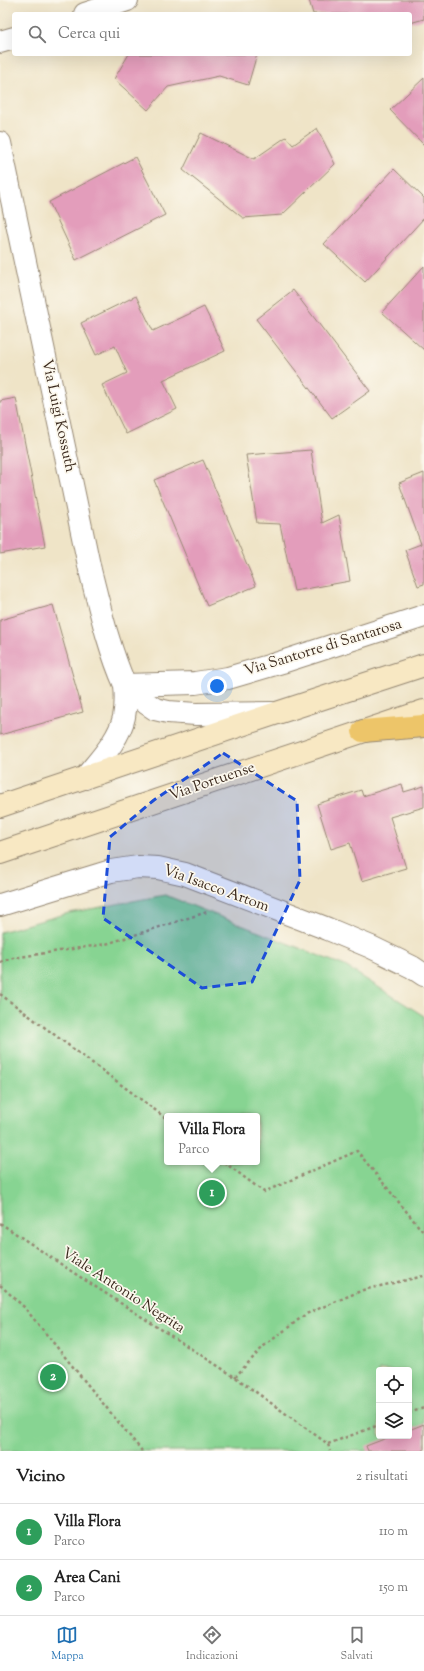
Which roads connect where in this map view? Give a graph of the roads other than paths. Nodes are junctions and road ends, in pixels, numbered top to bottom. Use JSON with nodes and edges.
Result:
{"nodes":[{"id":1,"x":127,"y":0,"type":"edge"},
{"id":2,"x":91,"y":12,"type":"edge"},
{"id":3,"x":12,"y":39,"type":"edge"},
{"id":4,"x":0,"y":42,"type":"edge"},
{"id":5,"x":0,"y":143,"type":"edge"},
{"id":6,"x":424,"y":616,"type":"edge"},
{"id":7,"x":424,"y":665,"type":"edge"},
{"id":8,"x":125,"y":685,"type":"junction"},
{"id":9,"x":424,"y":711,"type":"edge"},
{"id":10,"x":277,"y":713,"type":"junction"},
{"id":11,"x":424,"y":726,"type":"edge"},
{"id":12,"x":363,"y":731,"type":"junction"},
{"id":13,"x":85,"y":778,"type":"junction"},
{"id":14,"x":0,"y":806,"type":"edge"},
{"id":15,"x":0,"y":853,"type":"edge"},
{"id":16,"x":0,"y":905,"type":"edge"},
{"id":17,"x":420,"y":968,"type":"edge"}],
"edges":[{"from":1,"to":2,"type":"street"},
{"from":3,"to":4,"type":"street"},
{"from":5,"to":8,"type":"street","name":"Via Luigi Kossuth"},
{"from":6,"to":8,"type":"street","name":"Via Santorre di Santarosa"},
{"from":7,"to":10,"type":"main road"},
{"from":8,"to":10,"type":"street","name":"Via Luigi Kossuth"},
{"from":8,"to":13,"type":"street","name":"Via Luigi Kossuth"},
{"from":9,"to":12,"type":"main road","name":"Via Portuense"},
{"from":10,"to":13,"type":"main road"},
{"from":11,"to":12,"type":"highway"},
{"from":12,"to":15,"type":"main road","name":"Via Portuense"},
{"from":13,"to":14,"type":"main road"},
{"from":16,"to":17,"type":"street","name":"Via Isacco Artom"}]}
